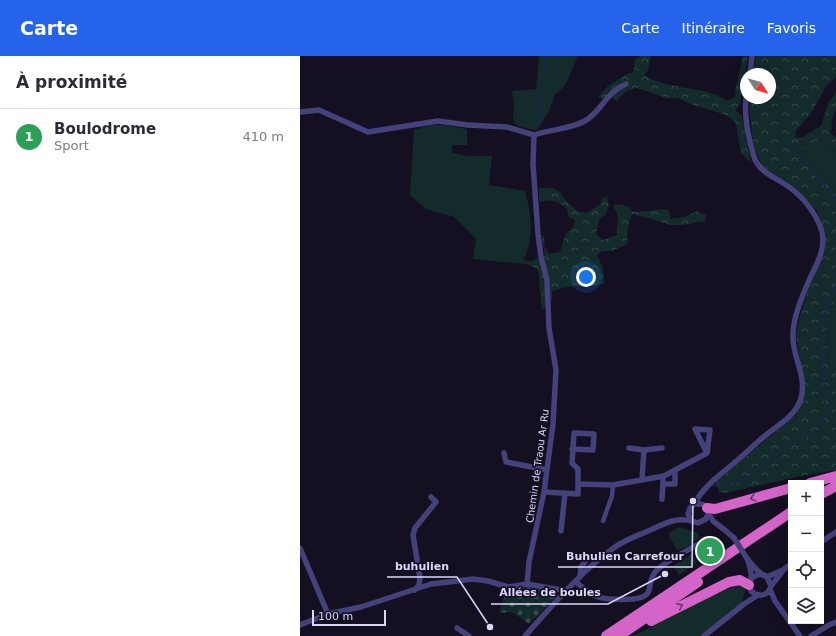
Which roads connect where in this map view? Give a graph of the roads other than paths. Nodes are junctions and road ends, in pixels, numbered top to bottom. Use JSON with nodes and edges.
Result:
{"nodes":[{"id":1,"x":752,"y":56,"type":"edge"},
{"id":2,"x":751,"y":68,"type":"edge"},
{"id":3,"x":626,"y":84,"type":"dead end"},
{"id":4,"x":745,"y":104,"type":"edge"},
{"id":5,"x":300,"y":112,"type":"edge"},
{"id":6,"x":534,"y":135,"type":"junction"},
{"id":7,"x":629,"y":448,"type":"dead end"},
{"id":8,"x":662,"y":448,"type":"dead end"},
{"id":9,"x":572,"y":449,"type":"junction"},
{"id":10,"x":644,"y":450,"type":"junction"},
{"id":11,"x":504,"y":453,"type":"dead end"},
{"id":12,"x":707,"y":453,"type":"dead end"},
{"id":13,"x":547,"y":470,"type":"junction"},
{"id":14,"x":675,"y":470,"type":"junction"},
{"id":15,"x":664,"y":476,"type":"junction"},
{"id":16,"x":836,"y":476,"type":"edge"},
{"id":17,"x":642,"y":479,"type":"junction"},
{"id":18,"x":821,"y":480,"type":"edge"},
{"id":19,"x":578,"y":484,"type":"junction"},
{"id":20,"x":663,"y":484,"type":"junction"},
{"id":21,"x":613,"y":485,"type":"junction"},
{"id":22,"x":836,"y":486,"type":"edge"},
{"id":23,"x":788,"y":489,"type":"edge"},
{"id":24,"x":702,"y":491,"type":"junction"},
{"id":25,"x":544,"y":492,"type":"junction"},
{"id":26,"x":824,"y":492,"type":"edge"},
{"id":27,"x":565,"y":493,"type":"junction"},
{"id":28,"x":836,"y":494,"type":"edge"},
{"id":29,"x":431,"y":497,"type":"dead end"},
{"id":30,"x":662,"y":499,"type":"dead end"},
{"id":31,"x":824,"y":500,"type":"edge"},
{"id":32,"x":692,"y":506,"type":"junction"},
{"id":33,"x":706,"y":509,"type":"junction"},
{"id":34,"x":788,"y":514,"type":"edge"},
{"id":35,"x":677,"y":519,"type":"junction"},
{"id":36,"x":603,"y":521,"type":"dead end"},
{"id":37,"x":692,"y":521,"type":"junction"},
{"id":38,"x":701,"y":522,"type":"junction"},
{"id":39,"x":788,"y":522,"type":"edge"},
{"id":40,"x":716,"y":524,"type":"junction"},
{"id":41,"x":561,"y":531,"type":"dead end"},
{"id":42,"x":836,"y":532,"type":"edge"},
{"id":43,"x":824,"y":540,"type":"edge"},
{"id":44,"x":704,"y":541,"type":"dead end"},
{"id":45,"x":300,"y":548,"type":"edge"},
{"id":46,"x":587,"y":559,"type":"dead end"},
{"id":47,"x":748,"y":560,"type":"junction"},
{"id":48,"x":788,"y":566,"type":"edge"},
{"id":49,"x":782,"y":570,"type":"junction"},
{"id":50,"x":766,"y":576,"type":"junction"},
{"id":51,"x":578,"y":580,"type":"junction"},
{"id":52,"x":528,"y":584,"type":"junction"},
{"id":53,"x":751,"y":585,"type":"junction"},
{"id":54,"x":770,"y":588,"type":"junction"},
{"id":55,"x":415,"y":590,"type":"junction"},
{"id":56,"x":567,"y":591,"type":"junction"},
{"id":57,"x":760,"y":595,"type":"junction"},
{"id":58,"x":775,"y":601,"type":"junction"},
{"id":59,"x":744,"y":604,"type":"junction"},
{"id":60,"x":328,"y":614,"type":"junction"},
{"id":61,"x":836,"y":622,"type":"edge"},
{"id":62,"x":300,"y":625,"type":"edge"},
{"id":63,"x":457,"y":628,"type":"dead end"},
{"id":64,"x":469,"y":636,"type":"edge"},
{"id":65,"x":525,"y":636,"type":"edge"},
{"id":66,"x":606,"y":636,"type":"edge"},
{"id":67,"x":620,"y":636,"type":"edge"},
{"id":68,"x":704,"y":636,"type":"edge"},
{"id":69,"x":800,"y":636,"type":"edge"},
{"id":70,"x":811,"y":636,"type":"edge"}],
"edges":[{"from":1,"to":2,"type":"street"},
{"from":3,"to":6,"type":"street"},
{"from":4,"to":24,"type":"street"},
{"from":5,"to":6,"type":"street"},
{"from":6,"to":13,"type":"street","name":"Chemin de Traou Ar Ru"},
{"from":7,"to":10,"type":"street"},
{"from":8,"to":10,"type":"street"},
{"from":9,"to":9,"type":"street"},
{"from":9,"to":19,"type":"street"},
{"from":10,"to":17,"type":"street"},
{"from":11,"to":13,"type":"street"},
{"from":12,"to":14,"type":"street"},
{"from":13,"to":25,"type":"street","name":"Chemin de Traou Ar Ru"},
{"from":14,"to":15,"type":"street"},
{"from":14,"to":20,"type":"street"},
{"from":15,"to":17,"type":"street"},
{"from":15,"to":20,"type":"street"},
{"from":16,"to":18,"type":"highway"},
{"from":17,"to":21,"type":"street"},
{"from":19,"to":21,"type":"street"},
{"from":19,"to":27,"type":"street"},
{"from":20,"to":30,"type":"street"},
{"from":21,"to":36,"type":"street"},
{"from":22,"to":26,"type":"highway"},
{"from":23,"to":33,"type":"highway","one_way":true},
{"from":24,"to":32,"type":"street"},
{"from":24,"to":33,"type":"street"},
{"from":25,"to":27,"type":"street"},
{"from":25,"to":52,"type":"street","name":"Chemin de Traou Ar Ru"},
{"from":27,"to":41,"type":"street"},
{"from":28,"to":31,"type":"highway"},
{"from":29,"to":55,"type":"street"},
{"from":32,"to":33,"type":"street"},
{"from":32,"to":35,"type":"street"},
{"from":32,"to":37,"type":"street"},
{"from":33,"to":38,"type":"street"},
{"from":33,"to":40,"type":"street"},
{"from":34,"to":66,"type":"highway"},
{"from":35,"to":37,"type":"street"},
{"from":35,"to":51,"type":"street"},
{"from":37,"to":38,"type":"street"},
{"from":38,"to":40,"type":"street"},
{"from":39,"to":67,"type":"highway"},
{"from":40,"to":47,"type":"street","bridge":true},
{"from":42,"to":43,"type":"street"},
{"from":44,"to":51,"type":"street"},
{"from":45,"to":60,"type":"street"},
{"from":46,"to":51,"type":"street"},
{"from":47,"to":50,"type":"street"},
{"from":47,"to":53,"type":"street"},
{"from":48,"to":49,"type":"street"},
{"from":49,"to":50,"type":"street"},
{"from":49,"to":54,"type":"street"},
{"from":50,"to":53,"type":"street"},
{"from":50,"to":54,"type":"street"},
{"from":51,"to":56,"type":"street"},
{"from":52,"to":55,"type":"street"},
{"from":52,"to":56,"type":"street"},
{"from":53,"to":57,"type":"street"},
{"from":53,"to":59,"type":"street"},
{"from":67,"to":53,"type":"highway","one_way":true},
{"from":54,"to":57,"type":"street"},
{"from":54,"to":58,"type":"street"},
{"from":55,"to":60,"type":"street"},
{"from":56,"to":65,"type":"street"},
{"from":57,"to":58,"type":"street"},
{"from":57,"to":59,"type":"street"},
{"from":58,"to":69,"type":"street"},
{"from":59,"to":68,"type":"street"},
{"from":60,"to":62,"type":"street"},
{"from":61,"to":70,"type":"street"},
{"from":63,"to":64,"type":"street"}]}
